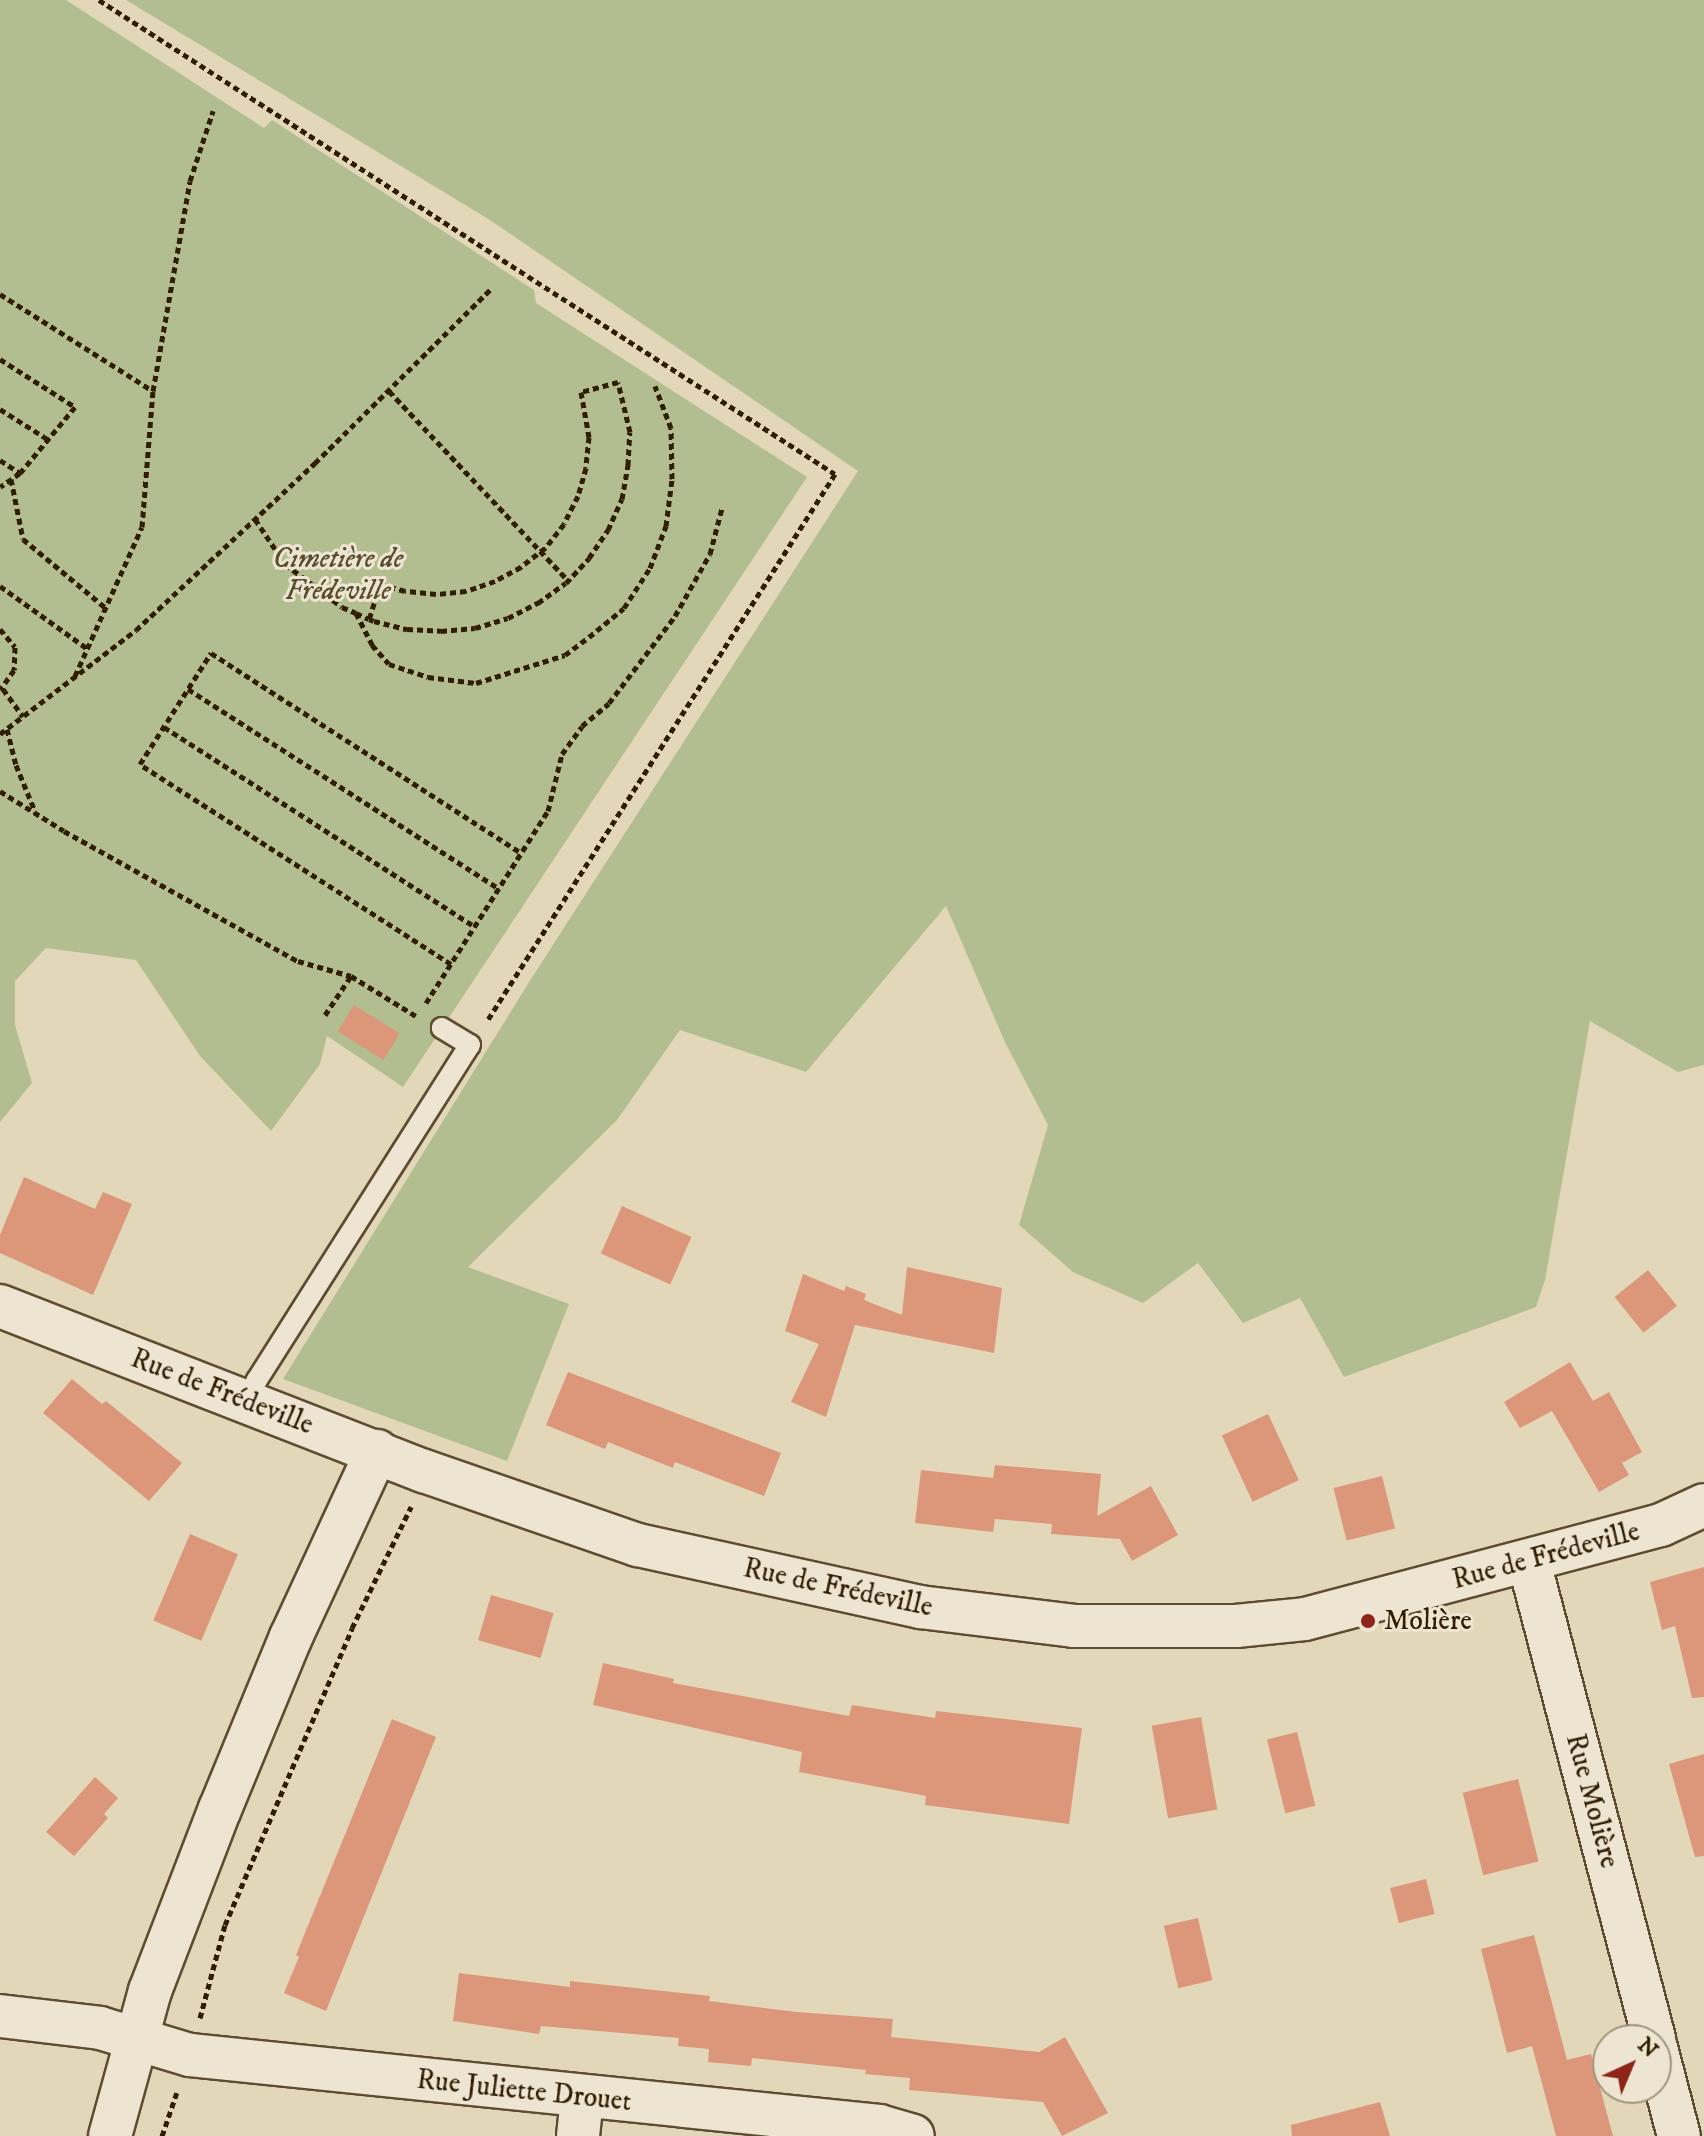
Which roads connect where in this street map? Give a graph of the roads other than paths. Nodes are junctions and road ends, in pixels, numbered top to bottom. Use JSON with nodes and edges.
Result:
{"nodes":[{"id":1,"x":442,"y":1028,"type":"road end"},
{"id":2,"x":0,"y":1306,"type":"edge"},
{"id":3,"x":247,"y":1402,"type":"junction"},
{"id":4,"x":377,"y":1451,"type":"junction"},
{"id":5,"x":1704,"y":1505,"type":"edge"},
{"id":6,"x":1529,"y":1562,"type":"junction"},
{"id":7,"x":0,"y":2016,"type":"edge"},
{"id":8,"x":1650,"y":2024,"type":"edge"},
{"id":9,"x":137,"y":2040,"type":"junction"},
{"id":10,"x":1671,"y":2104,"type":"edge"},
{"id":11,"x":580,"y":2117,"type":"edge"},
{"id":12,"x":110,"y":2136,"type":"edge"},
{"id":13,"x":913,"y":2136,"type":"edge"},
{"id":14,"x":1679,"y":2136,"type":"edge"}],
"edges":[{"from":1,"to":3,"type":"lane"},
{"from":2,"to":3,"type":"street","name":"Rue de Frédeville"},
{"from":3,"to":4,"type":"street","name":"Rue de Frédeville"},
{"from":4,"to":6,"type":"street","name":"Rue de Frédeville"},
{"from":4,"to":9,"type":"street"},
{"from":5,"to":6,"type":"street","name":"Rue de Frédeville"},
{"from":6,"to":8,"type":"street","name":"Rue Molière"},
{"from":7,"to":9,"type":"street","name":"Rue Juliette Drouet"},
{"from":9,"to":11,"type":"street","name":"Rue Juliette Drouet"},
{"from":9,"to":12,"type":"street"},
{"from":10,"to":14,"type":"street"},
{"from":11,"to":13,"type":"street","name":"Rue Juliette Drouet"}]}
